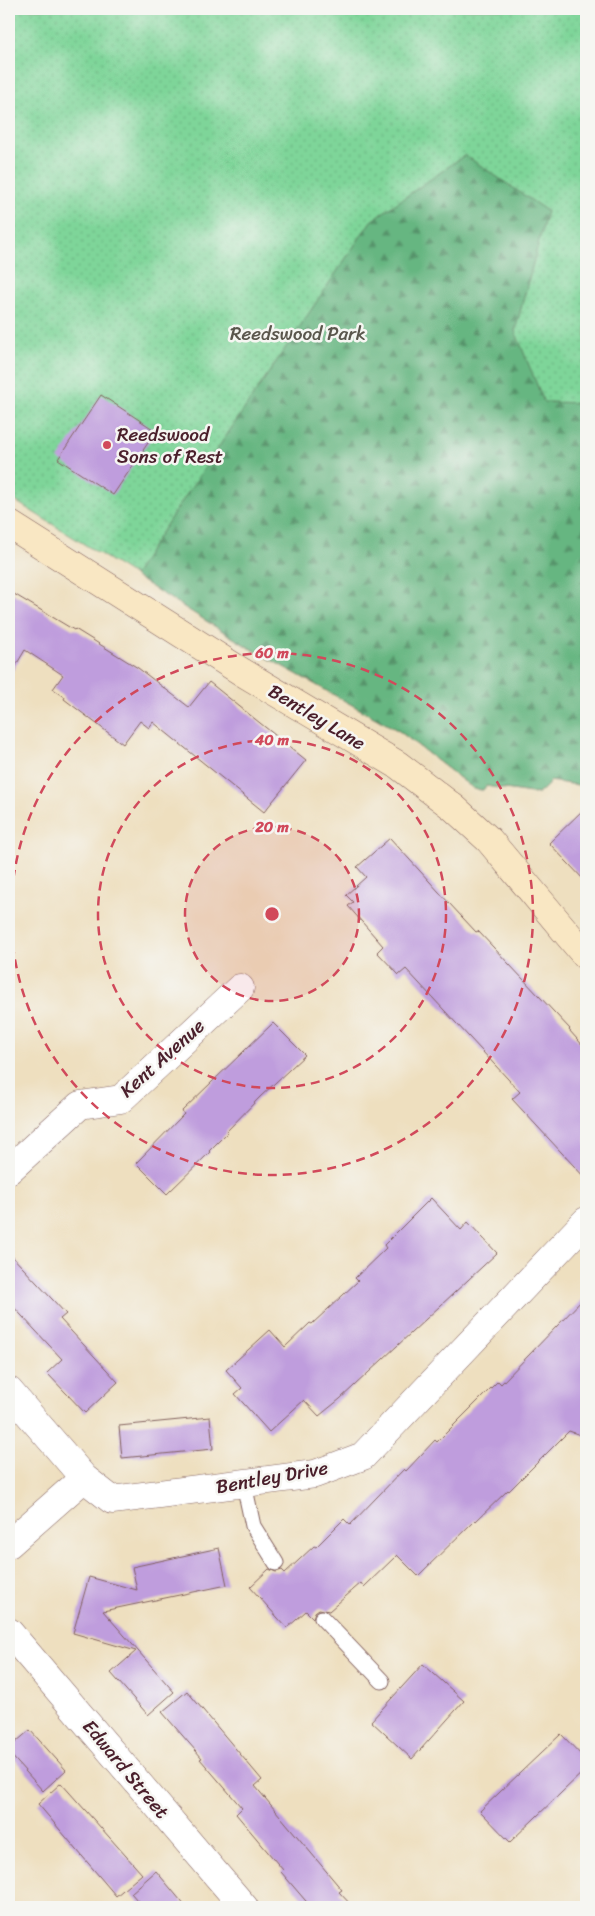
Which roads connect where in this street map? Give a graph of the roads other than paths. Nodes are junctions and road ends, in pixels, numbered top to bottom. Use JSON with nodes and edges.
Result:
{"nodes":[{"id":1,"x":9,"y":524,"type":"edge"},
{"id":2,"x":586,"y":956,"type":"edge"},
{"id":3,"x":240,"y":988,"type":"dead end"},
{"id":4,"x":9,"y":1170,"type":"edge"},
{"id":5,"x":586,"y":1221,"type":"edge"},
{"id":6,"x":9,"y":1391,"type":"edge"},
{"id":7,"x":84,"y":1478,"type":"junction"},
{"id":8,"x":244,"y":1484,"type":"junction"},
{"id":9,"x":9,"y":1544,"type":"edge"},
{"id":10,"x":276,"y":1563,"type":"dead end"},
{"id":11,"x":322,"y":1618,"type":"dead end"},
{"id":12,"x":9,"y":1632,"type":"edge"},
{"id":13,"x":382,"y":1681,"type":"dead end"},
{"id":14,"x":244,"y":1907,"type":"edge"}],
"edges":[{"from":1,"to":2,"type":"street","name":"Bentley Lane"},
{"from":3,"to":4,"type":"street","name":"Kent Avenue"},
{"from":5,"to":8,"type":"street","name":"Bentley Drive"},
{"from":6,"to":7,"type":"street","name":"Bentley Drive"},
{"from":7,"to":8,"type":"street","name":"Bentley Drive"},
{"from":7,"to":9,"type":"street"},
{"from":8,"to":10,"type":"lane"},
{"from":11,"to":13,"type":"lane"},
{"from":12,"to":14,"type":"street","name":"Edward Street"}]}
